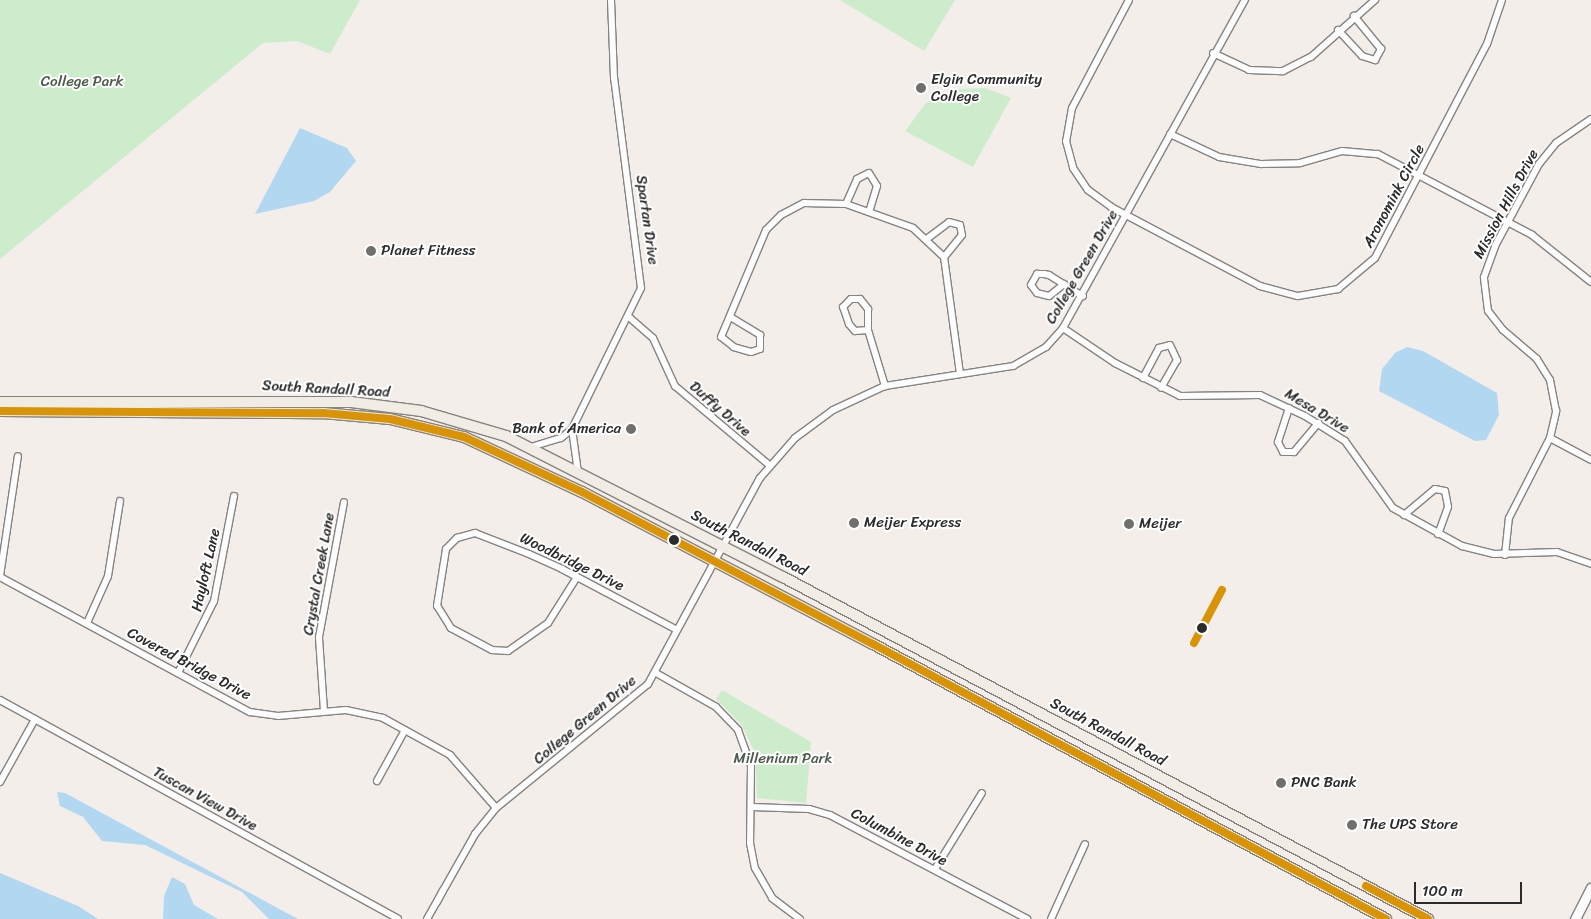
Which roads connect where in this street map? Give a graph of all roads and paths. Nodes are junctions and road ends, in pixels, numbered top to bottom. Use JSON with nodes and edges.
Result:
{"nodes":[{"id":1,"x":611,"y":0,"type":"edge"},
{"id":2,"x":1129,"y":0,"type":"edge"},
{"id":3,"x":1245,"y":0,"type":"edge"},
{"id":4,"x":1375,"y":0,"type":"edge"},
{"id":5,"x":1502,"y":0,"type":"edge"},
{"id":6,"x":1354,"y":16,"type":"junction"},
{"id":7,"x":1338,"y":30,"type":"junction"},
{"id":8,"x":1213,"y":52,"type":"junction"},
{"id":9,"x":1591,"y":119,"type":"edge"},
{"id":10,"x":1170,"y":134,"type":"junction"},
{"id":11,"x":1419,"y":175,"type":"junction"},
{"id":12,"x":846,"y":204,"type":"junction"},
{"id":13,"x":869,"y":212,"type":"junction"},
{"id":14,"x":1126,"y":215,"type":"junction"},
{"id":15,"x":1508,"y":221,"type":"junction"},
{"id":16,"x":928,"y":238,"type":"junction"},
{"id":17,"x":944,"y":258,"type":"junction"},
{"id":18,"x":1591,"y":282,"type":"edge"},
{"id":19,"x":1064,"y":284,"type":"junction"},
{"id":20,"x":1083,"y":296,"type":"junction"},
{"id":21,"x":630,"y":318,"type":"junction"},
{"id":22,"x":732,"y":318,"type":"junction"},
{"id":23,"x":1063,"y":328,"type":"junction"},
{"id":24,"x":868,"y":330,"type":"junction"},
{"id":25,"x":960,"y":374,"type":"junction"},
{"id":26,"x":1143,"y":378,"type":"junction"},
{"id":27,"x":885,"y":386,"type":"junction"},
{"id":28,"x":1161,"y":388,"type":"junction"},
{"id":29,"x":0,"y":402,"type":"edge"},
{"id":30,"x":1289,"y":408,"type":"junction"},
{"id":31,"x":0,"y":411,"type":"edge"},
{"id":32,"x":1318,"y":423,"type":"junction"},
{"id":33,"x":572,"y":429,"type":"junction"},
{"id":34,"x":1550,"y":438,"type":"junction"},
{"id":35,"x":531,"y":446,"type":"junction"},
{"id":36,"x":18,"y":456,"type":"dead end"},
{"id":37,"x":1591,"y":460,"type":"edge"},
{"id":38,"x":768,"y":465,"type":"junction"},
{"id":39,"x":578,"y":472,"type":"junction"},
{"id":40,"x":234,"y":496,"type":"dead end"},
{"id":41,"x":120,"y":501,"type":"dead end"},
{"id":42,"x":344,"y":502,"type":"dead end"},
{"id":43,"x":1404,"y":515,"type":"junction"},
{"id":44,"x":1438,"y":534,"type":"junction"},
{"id":45,"x":721,"y":546,"type":"junction"},
{"id":46,"x":1505,"y":555,"type":"junction"},
{"id":47,"x":713,"y":562,"type":"junction"},
{"id":48,"x":1591,"y":564,"type":"edge"},
{"id":49,"x":0,"y":576,"type":"edge"},
{"id":50,"x":577,"y":577,"type":"junction"},
{"id":51,"x":87,"y":623,"type":"junction"},
{"id":52,"x":677,"y":630,"type":"junction"},
{"id":53,"x":656,"y":673,"type":"junction"},
{"id":54,"x":178,"y":674,"type":"junction"},
{"id":55,"x":0,"y":700,"type":"edge"},
{"id":56,"x":324,"y":711,"type":"junction"},
{"id":57,"x":35,"y":719,"type":"junction"},
{"id":58,"x":405,"y":730,"type":"junction"},
{"id":59,"x":377,"y":781,"type":"dead end"},
{"id":60,"x":0,"y":782,"type":"edge"},
{"id":61,"x":982,"y":794,"type":"dead end"},
{"id":62,"x":752,"y":807,"type":"junction"},
{"id":63,"x":496,"y":808,"type":"junction"},
{"id":64,"x":1084,"y":844,"type":"dead end"},
{"id":65,"x":934,"y":869,"type":"junction"},
{"id":66,"x":1591,"y":888,"type":"edge"},
{"id":67,"x":398,"y":919,"type":"edge"},
{"id":68,"x":427,"y":919,"type":"edge"},
{"id":69,"x":800,"y":919,"type":"edge"},
{"id":70,"x":1027,"y":919,"type":"edge"},
{"id":71,"x":1051,"y":919,"type":"edge"},
{"id":72,"x":1386,"y":919,"type":"edge"},
{"id":73,"x":1428,"y":919,"type":"edge"},
{"id":74,"x":1575,"y":919,"type":"edge"}],
"edges":[{"from":1,"to":21,"type":"street","name":"Spartan Drive"},
{"from":2,"to":14,"type":"street","name":"Aronomink Circle"},
{"from":3,"to":8,"type":"street","name":"College Green Drive"},
{"from":4,"to":6,"type":"street"},
{"from":5,"to":11,"type":"street","name":"Aronomink Circle"},
{"from":6,"to":7,"type":"street"},
{"from":6,"to":7,"type":"street"},
{"from":7,"to":8,"type":"street"},
{"from":8,"to":10,"type":"street","name":"College Green Drive"},
{"from":9,"to":15,"type":"street","name":"Mission Hills Drive"},
{"from":10,"to":11,"type":"street"},
{"from":10,"to":14,"type":"street","name":"College Green Drive"},
{"from":11,"to":14,"type":"street","name":"Aronomink Circle"},
{"from":11,"to":15,"type":"street"},
{"from":12,"to":13,"type":"street"},
{"from":12,"to":13,"type":"street"},
{"from":12,"to":22,"type":"street"},
{"from":13,"to":16,"type":"street"},
{"from":14,"to":20,"type":"street","name":"College Green Drive"},
{"from":15,"to":18,"type":"street"},
{"from":15,"to":34,"type":"street","name":"Mission Hills Drive"},
{"from":16,"to":17,"type":"street"},
{"from":16,"to":17,"type":"street"},
{"from":17,"to":25,"type":"street"},
{"from":19,"to":19,"type":"street"},
{"from":19,"to":20,"type":"street"},
{"from":20,"to":23,"type":"street","name":"College Green Drive"},
{"from":21,"to":33,"type":"street","name":"Spartan Drive"},
{"from":21,"to":38,"type":"street","name":"Duffy Drive"},
{"from":22,"to":22,"type":"street"},
{"from":23,"to":25,"type":"street","name":"College Green Drive"},
{"from":23,"to":26,"type":"street","name":"Mesa Drive"},
{"from":24,"to":24,"type":"street"},
{"from":24,"to":27,"type":"street"},
{"from":25,"to":27,"type":"street","name":"College Green Drive"},
{"from":26,"to":28,"type":"street","name":"Mesa Drive"},
{"from":26,"to":28,"type":"street"},
{"from":27,"to":38,"type":"street","name":"College Green Drive"},
{"from":28,"to":30,"type":"street","name":"Mesa Drive"},
{"from":29,"to":35,"type":"main road","name":"South Randall Road"},
{"from":30,"to":32,"type":"street","name":"Mesa Drive"},
{"from":30,"to":32,"type":"street"},
{"from":31,"to":47,"type":"main road","name":"South Randall Road"},
{"from":32,"to":43,"type":"street","name":"Mesa Drive"},
{"from":33,"to":35,"type":"street"},
{"from":33,"to":39,"type":"street"},
{"from":34,"to":37,"type":"street"},
{"from":34,"to":46,"type":"street","name":"Mission Hills Drive"},
{"from":35,"to":39,"type":"main road","name":"South Randall Road"},
{"from":36,"to":49,"type":"street"},
{"from":38,"to":45,"type":"street","name":"College Green Drive"},
{"from":39,"to":45,"type":"main road","name":"South Randall Road"},
{"from":40,"to":54,"type":"street","name":"Hayloft Lane"},
{"from":41,"to":51,"type":"street"},
{"from":42,"to":56,"type":"street","name":"Crystal Creek Lane"},
{"from":43,"to":44,"type":"street","name":"Mesa Drive"},
{"from":43,"to":44,"type":"street"},
{"from":44,"to":46,"type":"street","name":"Mesa Drive"},
{"from":45,"to":47,"type":"street","name":"College Green Drive"},
{"from":45,"to":73,"type":"main road","name":"South Randall Road"},
{"from":46,"to":48,"type":"street","name":"Mesa Drive"},
{"from":47,"to":52,"type":"street","name":"College Green Drive"},
{"from":47,"to":72,"type":"main road","name":"South Randall Road"},
{"from":49,"to":51,"type":"street","name":"Covered Bridge Drive"},
{"from":50,"to":50,"type":"street","name":"Woodbridge Drive"},
{"from":50,"to":52,"type":"street","name":"Woodbridge Drive"},
{"from":51,"to":54,"type":"street","name":"Covered Bridge Drive"},
{"from":52,"to":53,"type":"street","name":"College Green Drive"},
{"from":53,"to":62,"type":"street"},
{"from":53,"to":63,"type":"street","name":"College Green Drive"},
{"from":54,"to":56,"type":"street","name":"Covered Bridge Drive"},
{"from":55,"to":57,"type":"street","name":"Tuscan View Drive"},
{"from":56,"to":58,"type":"street","name":"Covered Bridge Drive"},
{"from":57,"to":60,"type":"street"},
{"from":57,"to":67,"type":"street","name":"Tuscan View Drive"},
{"from":58,"to":59,"type":"street"},
{"from":58,"to":63,"type":"street","name":"Covered Bridge Drive"},
{"from":61,"to":65,"type":"street"},
{"from":62,"to":65,"type":"street","name":"Columbine Drive"},
{"from":62,"to":69,"type":"street"},
{"from":63,"to":68,"type":"street","name":"College Green Drive"},
{"from":64,"to":71,"type":"street"},
{"from":65,"to":70,"type":"street","name":"Columbine Drive"},
{"from":66,"to":74,"type":"main road"}]}
